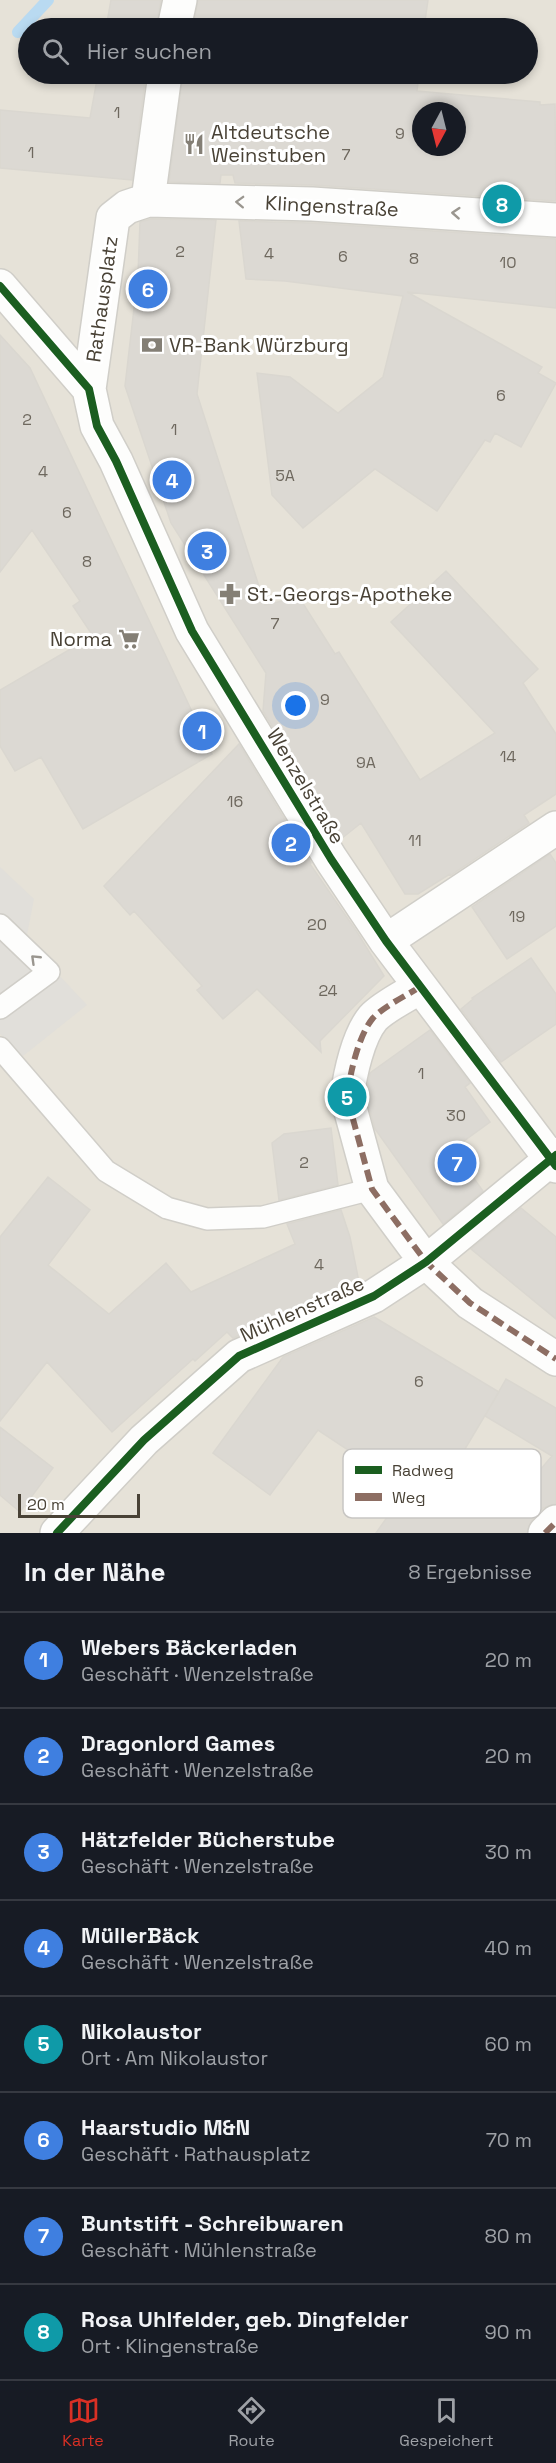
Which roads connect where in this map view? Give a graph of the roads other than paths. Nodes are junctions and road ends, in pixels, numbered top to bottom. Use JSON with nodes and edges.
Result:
{"nodes":[{"id":1,"x":180,"y":0,"type":"edge"},
{"id":2,"x":176,"y":18,"type":"edge"},
{"id":3,"x":164,"y":84,"type":"edge"},
{"id":4,"x":148,"y":200,"type":"junction"},
{"id":5,"x":113,"y":218,"type":"joint"},
{"id":6,"x":556,"y":220,"type":"edge"},
{"id":7,"x":0,"y":286,"type":"edge"},
{"id":8,"x":88,"y":389,"type":"junction"},
{"id":9,"x":549,"y":832,"type":"edge"},
{"id":10,"x":0,"y":925,"type":"edge"},
{"id":11,"x":386,"y":941,"type":"junction"},
{"id":12,"x":420,"y":987,"type":"junction"},
{"id":13,"x":0,"y":1008,"type":"edge"},
{"id":14,"x":0,"y":1048,"type":"edge"},
{"id":15,"x":554,"y":1160,"type":"edge"},
{"id":16,"x":372,"y":1189,"type":"junction"},
{"id":17,"x":426,"y":1262,"type":"junction"},
{"id":18,"x":556,"y":1359,"type":"edge"},
{"id":19,"x":556,"y":1522,"type":"edge"},
{"id":20,"x":57,"y":1533,"type":"edge"},
{"id":21,"x":545,"y":1533,"type":"edge"}],
"edges":[{"from":1,"to":2,"type":"street"},
{"from":3,"to":4,"type":"street"},
{"from":4,"to":5,"type":"street","name":"Klingenstraße"},
{"from":6,"to":4,"type":"street","name":"Klingenstraße","one_way":true},
{"from":5,"to":8,"type":"street","name":"Rathausplatz"},
{"from":7,"to":8,"type":"street","name":"Rathausplatz"},
{"from":8,"to":11,"type":"street","name":"Wenzelstraße"},
{"from":9,"to":11,"type":"street"},
{"from":13,"to":10,"type":"lane","one_way":true},
{"from":11,"to":12,"type":"street","name":"Wenzelstraße"},
{"from":12,"to":15,"type":"street","name":"Wenzelstraße"},
{"from":12,"to":16,"type":"street"},
{"from":14,"to":16,"type":"lane"},
{"from":15,"to":17,"type":"street","name":"Mühlenstraße"},
{"from":16,"to":17,"type":"street"},
{"from":17,"to":18,"type":"street"},
{"from":17,"to":20,"type":"street","name":"Mühlenstraße"},
{"from":19,"to":21,"type":"street"}]}
